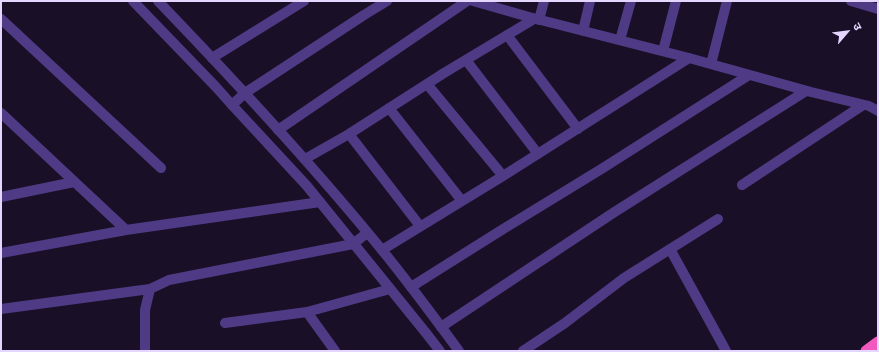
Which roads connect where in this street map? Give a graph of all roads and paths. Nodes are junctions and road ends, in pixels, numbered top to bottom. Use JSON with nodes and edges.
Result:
{"nodes":[{"id":1,"x":133,"y":1,"type":"edge"},
{"id":2,"x":158,"y":1,"type":"edge"},
{"id":3,"x":304,"y":1,"type":"edge"},
{"id":4,"x":387,"y":1,"type":"edge"},
{"id":5,"x":467,"y":1,"type":"edge"},
{"id":6,"x":473,"y":1,"type":"edge"},
{"id":7,"x":544,"y":1,"type":"edge"},
{"id":8,"x":590,"y":1,"type":"edge"},
{"id":9,"x":631,"y":1,"type":"edge"},
{"id":10,"x":676,"y":1,"type":"edge"},
{"id":11,"x":727,"y":1,"type":"edge"},
{"id":12,"x":851,"y":1,"type":"edge"},
{"id":13,"x":497,"y":4,"type":"edge"},
{"id":14,"x":878,"y":9,"type":"edge"},
{"id":15,"x":1,"y":19,"type":"edge"},
{"id":16,"x":536,"y":19,"type":"junction"},
{"id":17,"x":583,"y":31,"type":"junction"},
{"id":18,"x":507,"y":35,"type":"junction"},
{"id":19,"x":620,"y":40,"type":"junction"},
{"id":20,"x":662,"y":51,"type":"junction"},
{"id":21,"x":212,"y":58,"type":"junction"},
{"id":22,"x":689,"y":58,"type":"junction"},
{"id":23,"x":466,"y":60,"type":"junction"},
{"id":24,"x":711,"y":64,"type":"junction"},
{"id":25,"x":749,"y":75,"type":"junction"},
{"id":26,"x":427,"y":84,"type":"junction"},
{"id":27,"x":806,"y":90,"type":"junction"},
{"id":28,"x":245,"y":93,"type":"junction"},
{"id":29,"x":863,"y":104,"type":"junction"},
{"id":30,"x":232,"y":105,"type":"junction"},
{"id":31,"x":389,"y":108,"type":"junction"},
{"id":32,"x":878,"y":111,"type":"edge"},
{"id":33,"x":1,"y":113,"type":"edge"},
{"id":34,"x":578,"y":129,"type":"junction"},
{"id":35,"x":278,"y":130,"type":"junction"},
{"id":36,"x":349,"y":134,"type":"junction"},
{"id":37,"x":538,"y":154,"type":"junction"},
{"id":38,"x":305,"y":159,"type":"junction"},
{"id":39,"x":161,"y":168,"type":"dead end"},
{"id":40,"x":503,"y":176,"type":"junction"},
{"id":41,"x":74,"y":182,"type":"junction"},
{"id":42,"x":742,"y":185,"type":"dead end"},
{"id":43,"x":1,"y":197,"type":"edge"},
{"id":44,"x":462,"y":201,"type":"junction"},
{"id":45,"x":320,"y":202,"type":"junction"},
{"id":46,"x":718,"y":219,"type":"dead end"},
{"id":47,"x":420,"y":226,"type":"junction"},
{"id":48,"x":126,"y":230,"type":"junction"},
{"id":49,"x":367,"y":233,"type":"junction"},
{"id":50,"x":353,"y":244,"type":"junction"},
{"id":51,"x":670,"y":249,"type":"junction"},
{"id":52,"x":382,"y":250,"type":"junction"},
{"id":53,"x":1,"y":253,"type":"edge"},
{"id":54,"x":411,"y":287,"type":"junction"},
{"id":55,"x":150,"y":289,"type":"junction"},
{"id":56,"x":390,"y":289,"type":"junction"},
{"id":57,"x":1,"y":309,"type":"edge"},
{"id":58,"x":307,"y":312,"type":"junction"},
{"id":59,"x":225,"y":323,"type":"dead end"},
{"id":60,"x":441,"y":327,"type":"junction"},
{"id":61,"x":878,"y":342,"type":"edge"},
{"id":62,"x":145,"y":351,"type":"edge"},
{"id":63,"x":335,"y":351,"type":"edge"},
{"id":64,"x":440,"y":351,"type":"edge"},
{"id":65,"x":459,"y":351,"type":"edge"},
{"id":66,"x":523,"y":351,"type":"edge"},
{"id":67,"x":726,"y":351,"type":"edge"},
{"id":68,"x":866,"y":351,"type":"edge"}],
"edges":[{"from":1,"to":30,"type":"street"},
{"from":2,"to":21,"type":"street"},
{"from":3,"to":21,"type":"street"},
{"from":4,"to":28,"type":"street"},
{"from":5,"to":35,"type":"street"},
{"from":6,"to":13,"type":"street"},
{"from":7,"to":16,"type":"street"},
{"from":8,"to":17,"type":"street"},
{"from":9,"to":19,"type":"street"},
{"from":10,"to":20,"type":"street"},
{"from":11,"to":24,"type":"street"},
{"from":12,"to":14,"type":"street"},
{"from":13,"to":16,"type":"street"},
{"from":15,"to":39,"type":"street"},
{"from":16,"to":17,"type":"street"},
{"from":16,"to":18,"type":"street"},
{"from":17,"to":19,"type":"street"},
{"from":18,"to":23,"type":"street"},
{"from":18,"to":34,"type":"street"},
{"from":19,"to":20,"type":"street"},
{"from":20,"to":22,"type":"street"},
{"from":21,"to":28,"type":"street"},
{"from":22,"to":24,"type":"street"},
{"from":22,"to":34,"type":"street"},
{"from":23,"to":26,"type":"street"},
{"from":23,"to":37,"type":"street"},
{"from":24,"to":25,"type":"street"},
{"from":25,"to":27,"type":"street"},
{"from":25,"to":54,"type":"street"},
{"from":26,"to":31,"type":"street"},
{"from":26,"to":40,"type":"street"},
{"from":27,"to":29,"type":"street"},
{"from":27,"to":60,"type":"street"},
{"from":28,"to":30,"type":"street"},
{"from":28,"to":35,"type":"street"},
{"from":29,"to":32,"type":"street"},
{"from":29,"to":42,"type":"street"},
{"from":30,"to":45,"type":"street"},
{"from":31,"to":36,"type":"street"},
{"from":31,"to":44,"type":"street"},
{"from":33,"to":41,"type":"street"},
{"from":34,"to":37,"type":"street"},
{"from":35,"to":38,"type":"street"},
{"from":36,"to":38,"type":"street"},
{"from":36,"to":47,"type":"street"},
{"from":37,"to":40,"type":"street"},
{"from":38,"to":49,"type":"street"},
{"from":40,"to":44,"type":"street"},
{"from":41,"to":43,"type":"street"},
{"from":41,"to":48,"type":"street"},
{"from":44,"to":47,"type":"street"},
{"from":45,"to":48,"type":"street"},
{"from":45,"to":50,"type":"street"},
{"from":46,"to":51,"type":"street"},
{"from":47,"to":52,"type":"street"},
{"from":48,"to":53,"type":"street"},
{"from":49,"to":50,"type":"street"},
{"from":49,"to":52,"type":"street"},
{"from":50,"to":55,"type":"street"},
{"from":50,"to":56,"type":"street"},
{"from":51,"to":66,"type":"street"},
{"from":51,"to":67,"type":"street"},
{"from":52,"to":54,"type":"street"},
{"from":54,"to":60,"type":"street"},
{"from":55,"to":57,"type":"street"},
{"from":55,"to":62,"type":"street"},
{"from":56,"to":58,"type":"street"},
{"from":56,"to":64,"type":"street"},
{"from":58,"to":59,"type":"street"},
{"from":58,"to":63,"type":"street"},
{"from":60,"to":65,"type":"street"},
{"from":61,"to":68,"type":"highway"}]}
